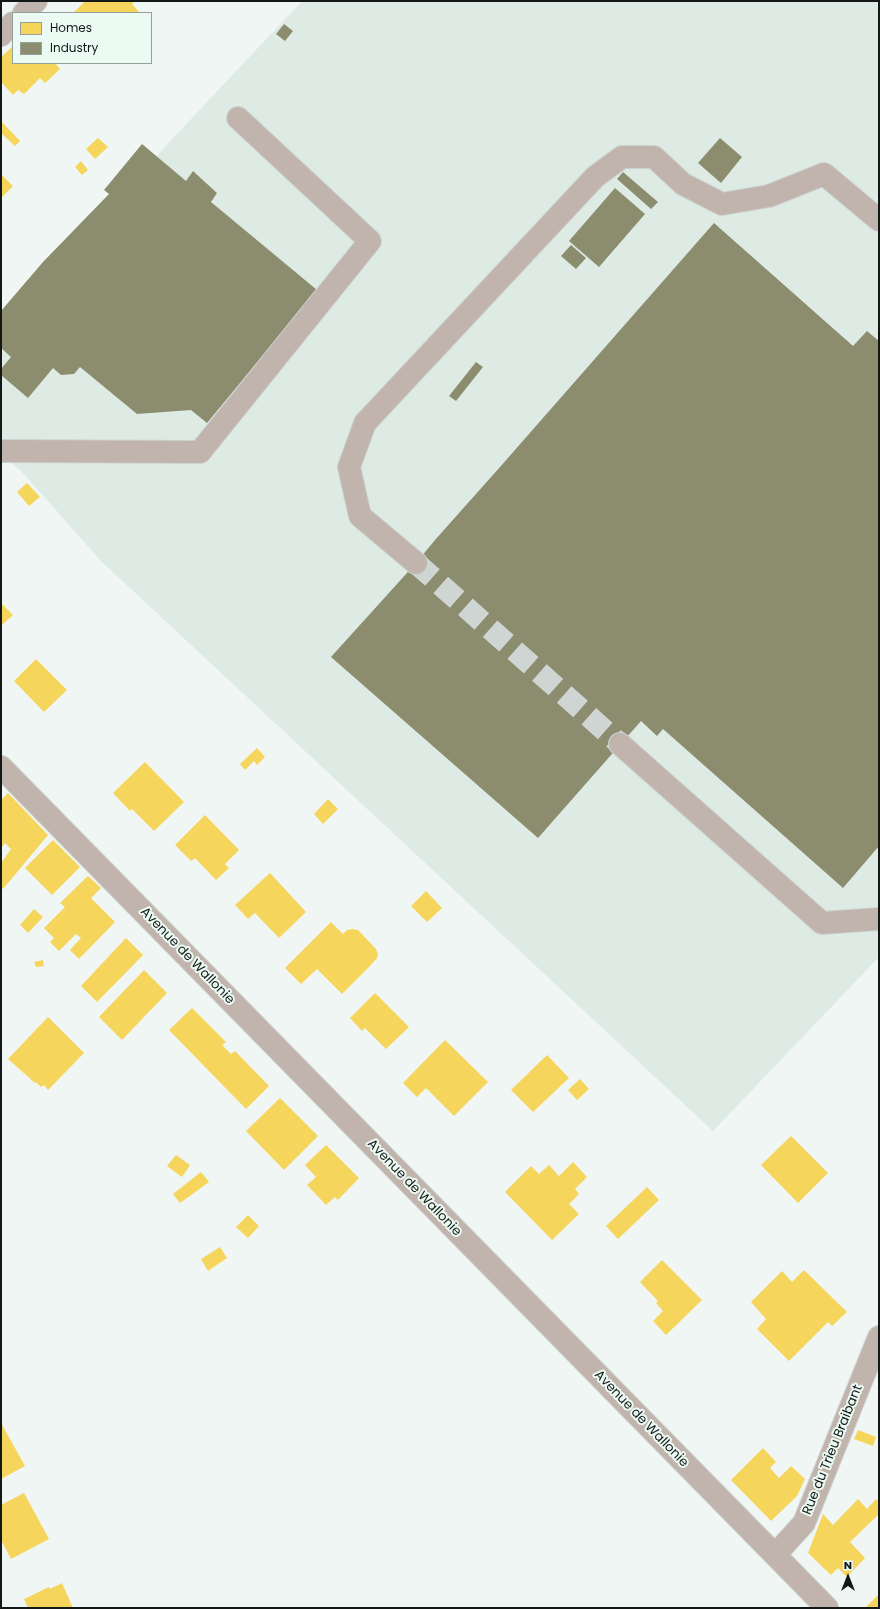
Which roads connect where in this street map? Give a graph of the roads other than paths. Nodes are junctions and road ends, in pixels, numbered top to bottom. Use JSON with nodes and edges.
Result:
{"nodes":[{"id":1,"x":36,"y":1,"type":"edge"},
{"id":2,"x":25,"y":12,"type":"edge"},
{"id":3,"x":12,"y":25,"type":"edge"},
{"id":4,"x":1,"y":35,"type":"edge"},
{"id":5,"x":238,"y":118,"type":"dead end"},
{"id":6,"x":879,"y":220,"type":"edge"},
{"id":7,"x":1,"y":451,"type":"edge"},
{"id":8,"x":416,"y":563,"type":"tunnel mouth"},
{"id":9,"x":620,"y":744,"type":"tunnel mouth"},
{"id":10,"x":1,"y":767,"type":"edge"},
{"id":11,"x":879,"y":919,"type":"edge"},
{"id":12,"x":879,"y":1337,"type":"edge"},
{"id":13,"x":774,"y":1555,"type":"junction"},
{"id":14,"x":828,"y":1608,"type":"edge"}],
"edges":[{"from":1,"to":2,"type":"street"},
{"from":3,"to":4,"type":"street"},
{"from":5,"to":7,"type":"street"},
{"from":6,"to":8,"type":"street"},
{"from":9,"to":11,"type":"street"},
{"from":10,"to":13,"type":"street","name":"Avenue de Wallonie"},
{"from":12,"to":13,"type":"street","name":"Rue du Trieu Braibant"},
{"from":13,"to":14,"type":"street","name":"Avenue de Wallonie"}]}
